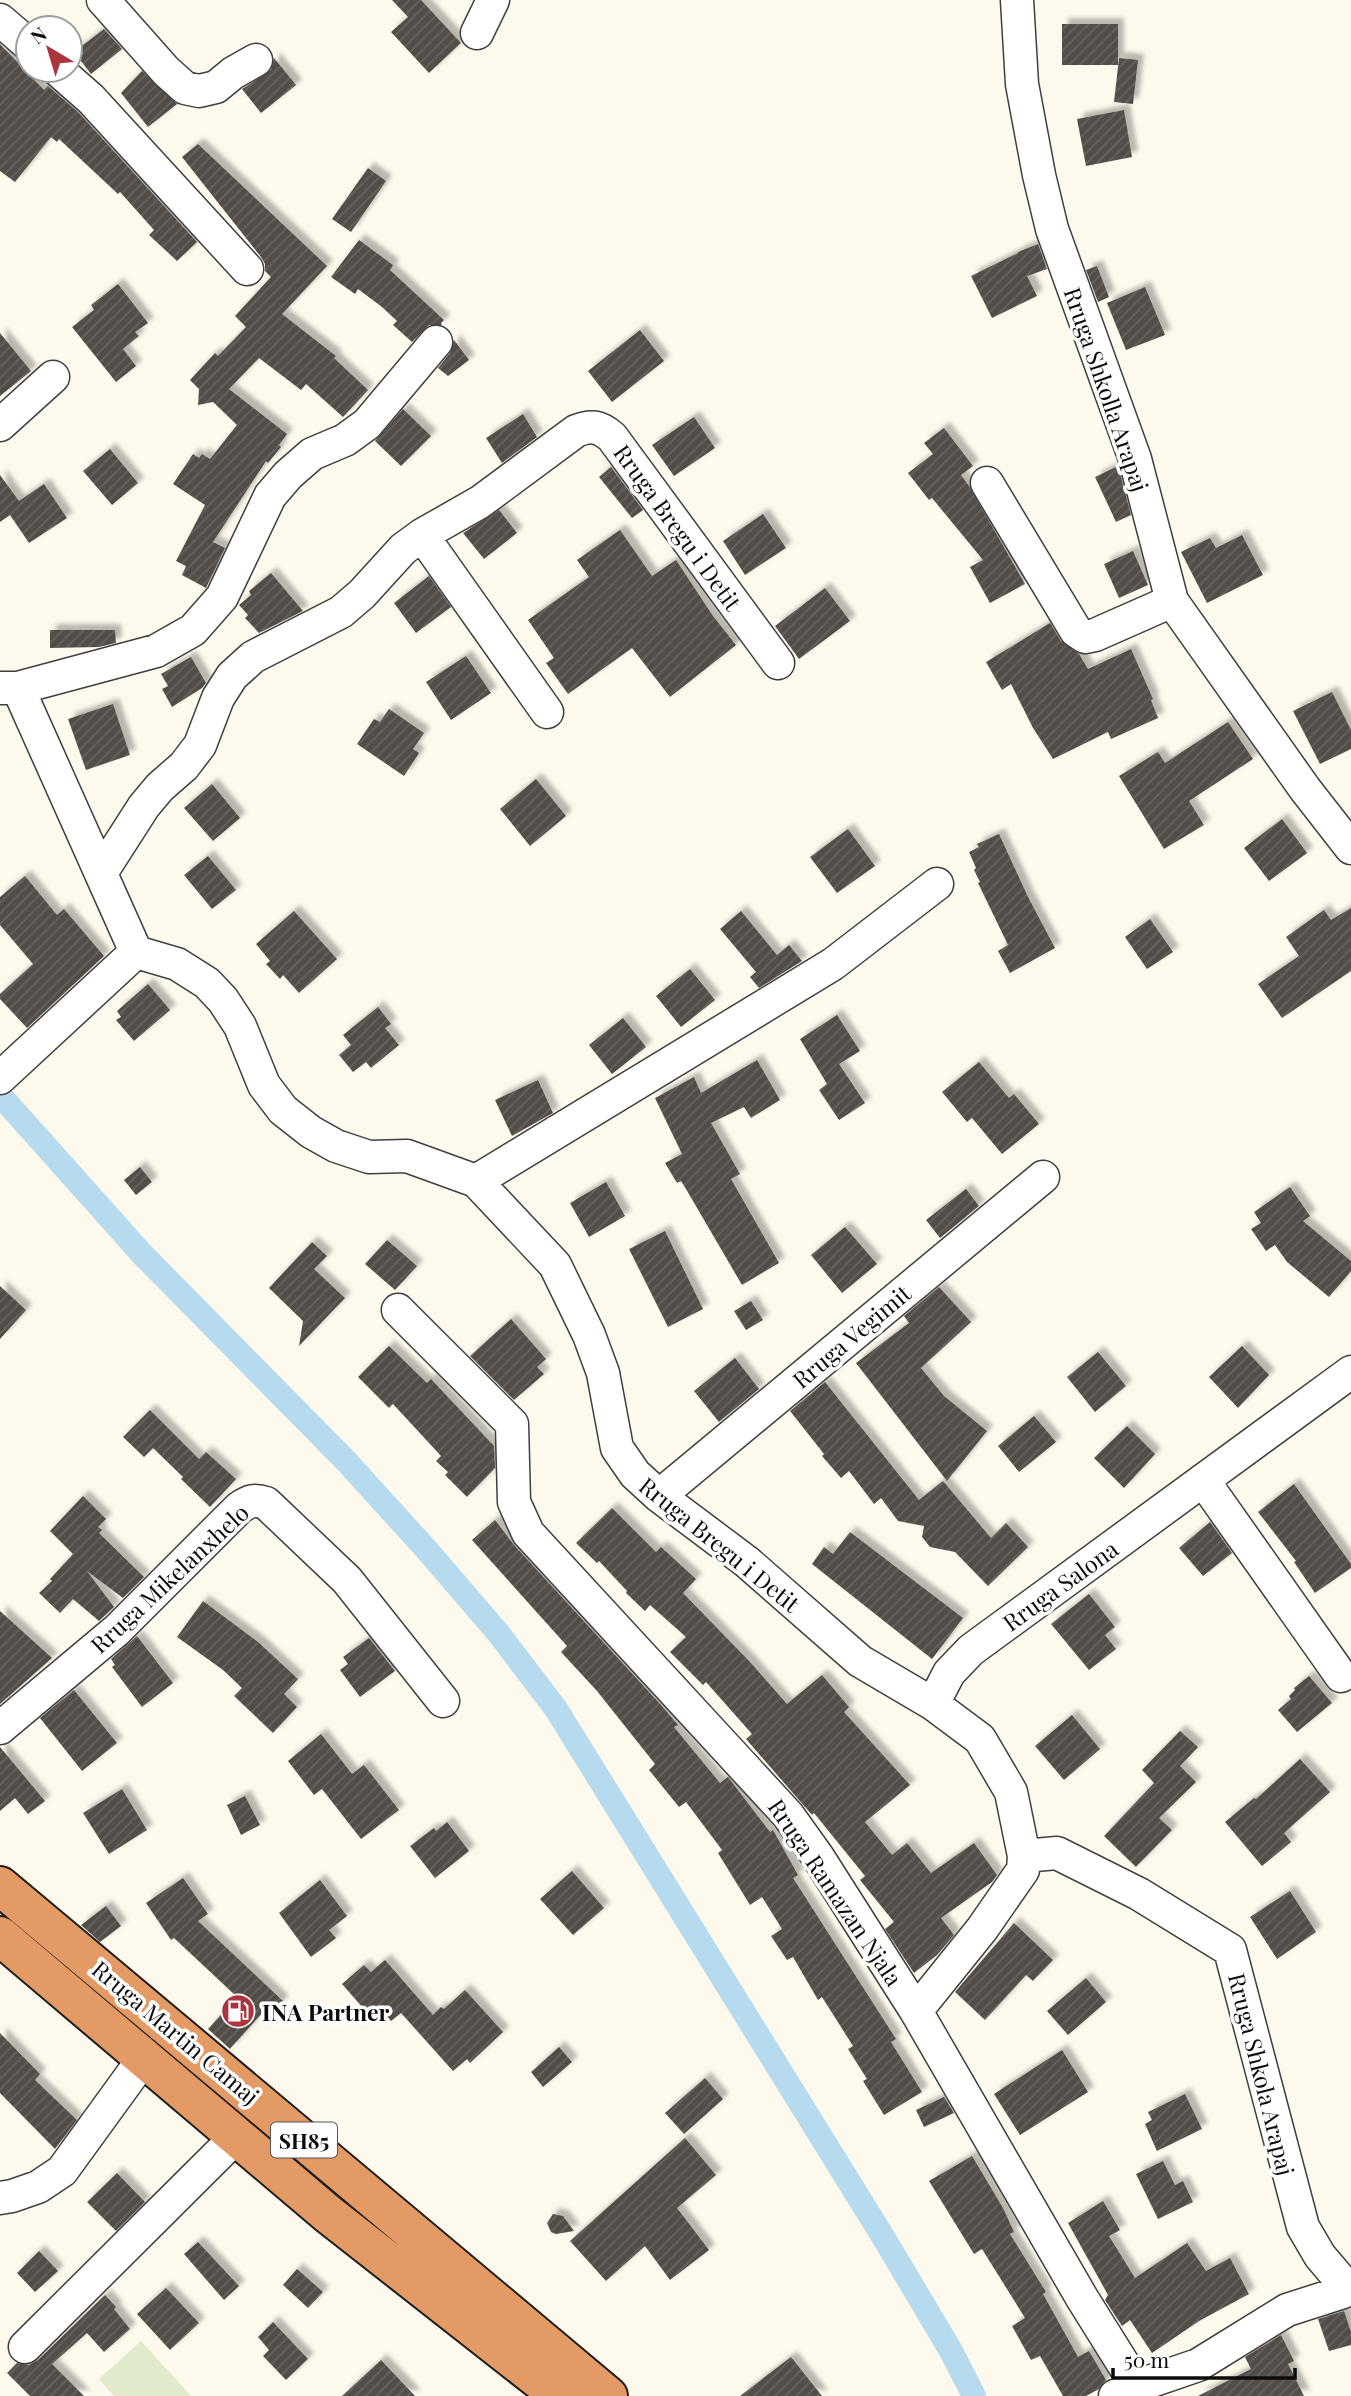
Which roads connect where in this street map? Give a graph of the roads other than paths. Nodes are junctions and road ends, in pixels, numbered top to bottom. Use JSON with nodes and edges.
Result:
{"nodes":[{"id":1,"x":103,"y":0,"type":"edge"},
{"id":2,"x":493,"y":0,"type":"edge"},
{"id":3,"x":1017,"y":0,"type":"edge"},
{"id":4,"x":0,"y":20,"type":"edge"},
{"id":5,"x":14,"y":32,"type":"edge"},
{"id":6,"x":477,"y":33,"type":"dead end"},
{"id":7,"x":256,"y":60,"type":"dead end"},
{"id":8,"x":74,"y":84,"type":"edge"},
{"id":9,"x":247,"y":269,"type":"dead end"},
{"id":10,"x":436,"y":342,"type":"dead end"},
{"id":11,"x":53,"y":377,"type":"dead end"},
{"id":12,"x":0,"y":425,"type":"edge"},
{"id":13,"x":987,"y":483,"type":"dead end"},
{"id":14,"x":422,"y":535,"type":"junction"},
{"id":15,"x":1172,"y":601,"type":"junction"},
{"id":16,"x":778,"y":663,"type":"dead end"},
{"id":17,"x":9,"y":688,"type":"edge"},
{"id":18,"x":547,"y":712,"type":"dead end"},
{"id":19,"x":1351,"y":848,"type":"edge"},
{"id":20,"x":101,"y":873,"type":"junction"},
{"id":21,"x":937,"y":884,"type":"dead end"},
{"id":22,"x":136,"y":952,"type":"junction"},
{"id":23,"x":0,"y":1078,"type":"edge"},
{"id":24,"x":1043,"y":1177,"type":"dead end"},
{"id":25,"x":476,"y":1181,"type":"junction"},
{"id":26,"x":398,"y":1310,"type":"dead end"},
{"id":27,"x":1351,"y":1372,"type":"edge"},
{"id":28,"x":1203,"y":1480,"type":"junction"},
{"id":29,"x":659,"y":1496,"type":"junction"},
{"id":30,"x":1341,"y":1676,"type":"dead end"},
{"id":31,"x":443,"y":1701,"type":"dead end"},
{"id":32,"x":933,"y":1703,"type":"junction"},
{"id":33,"x":0,"y":1728,"type":"edge"},
{"id":34,"x":1024,"y":1856,"type":"junction"},
{"id":35,"x":0,"y":1886,"type":"edge"},
{"id":36,"x":0,"y":1936,"type":"edge"},
{"id":37,"x":916,"y":2011,"type":"junction"},
{"id":38,"x":144,"y":2058,"type":"junction"},
{"id":39,"x":237,"y":2136,"type":"junction"},
{"id":40,"x":0,"y":2198,"type":"edge"},
{"id":41,"x":1349,"y":2287,"type":"edge"},
{"id":42,"x":24,"y":2347,"type":"dead end"},
{"id":43,"x":1126,"y":2391,"type":"edge"},
{"id":44,"x":560,"y":2396,"type":"edge"},
{"id":45,"x":608,"y":2396,"type":"edge"}],
"edges":[{"from":1,"to":7,"type":"street"},
{"from":2,"to":6,"type":"street"},
{"from":3,"to":15,"type":"street","name":"Rruga Shkolla Arapaj"},
{"from":4,"to":5,"type":"street"},
{"from":8,"to":9,"type":"street"},
{"from":10,"to":17,"type":"street"},
{"from":11,"to":12,"type":"street"},
{"from":13,"to":15,"type":"street"},
{"from":14,"to":16,"type":"street","name":"Rruga Bregu i Detit"},
{"from":14,"to":18,"type":"street"},
{"from":14,"to":20,"type":"street","name":"Rruga Bregu i Detit"},
{"from":15,"to":19,"type":"street","name":"Rruga Shkolla Arapaj"},
{"from":17,"to":20,"type":"street"},
{"from":20,"to":22,"type":"street"},
{"from":21,"to":25,"type":"street"},
{"from":22,"to":23,"type":"street"},
{"from":22,"to":25,"type":"street","name":"Rruga Bregu i Detit"},
{"from":24,"to":29,"type":"street","name":"Rruga Vegimit"},
{"from":25,"to":29,"type":"street","name":"Rruga Bregu i Detit"},
{"from":26,"to":37,"type":"street","name":"Rruga Ramazan Njala"},
{"from":27,"to":28,"type":"street","name":"Rruga Salona"},
{"from":28,"to":30,"type":"street"},
{"from":28,"to":32,"type":"street","name":"Rruga Salona"},
{"from":29,"to":32,"type":"street","name":"Rruga Bregu i Detit"},
{"from":31,"to":33,"type":"street","name":"Rruga Mikelanxhelo"},
{"from":32,"to":34,"type":"street","name":"Rruga Bregu i Detit"},
{"from":34,"to":37,"type":"street"},
{"from":34,"to":41,"type":"street","name":"Rruga Shkola Arapaj"},
{"from":35,"to":45,"type":"highway","name":"Rruga Martin Camaj","number":"SH85"},
{"from":36,"to":38,"type":"highway","name":"Rruga Martin Camaj","number":"SH85"},
{"from":37,"to":43,"type":"street","name":"Rruga Ramazan Njala"},
{"from":38,"to":39,"type":"highway","name":"Rruga Martin Camaj","number":"SH85"},
{"from":38,"to":40,"type":"street"},
{"from":39,"to":42,"type":"street"},
{"from":39,"to":44,"type":"highway","name":"Rruga Martin Camaj","number":"SH85"},
{"from":41,"to":43,"type":"street"}]}
